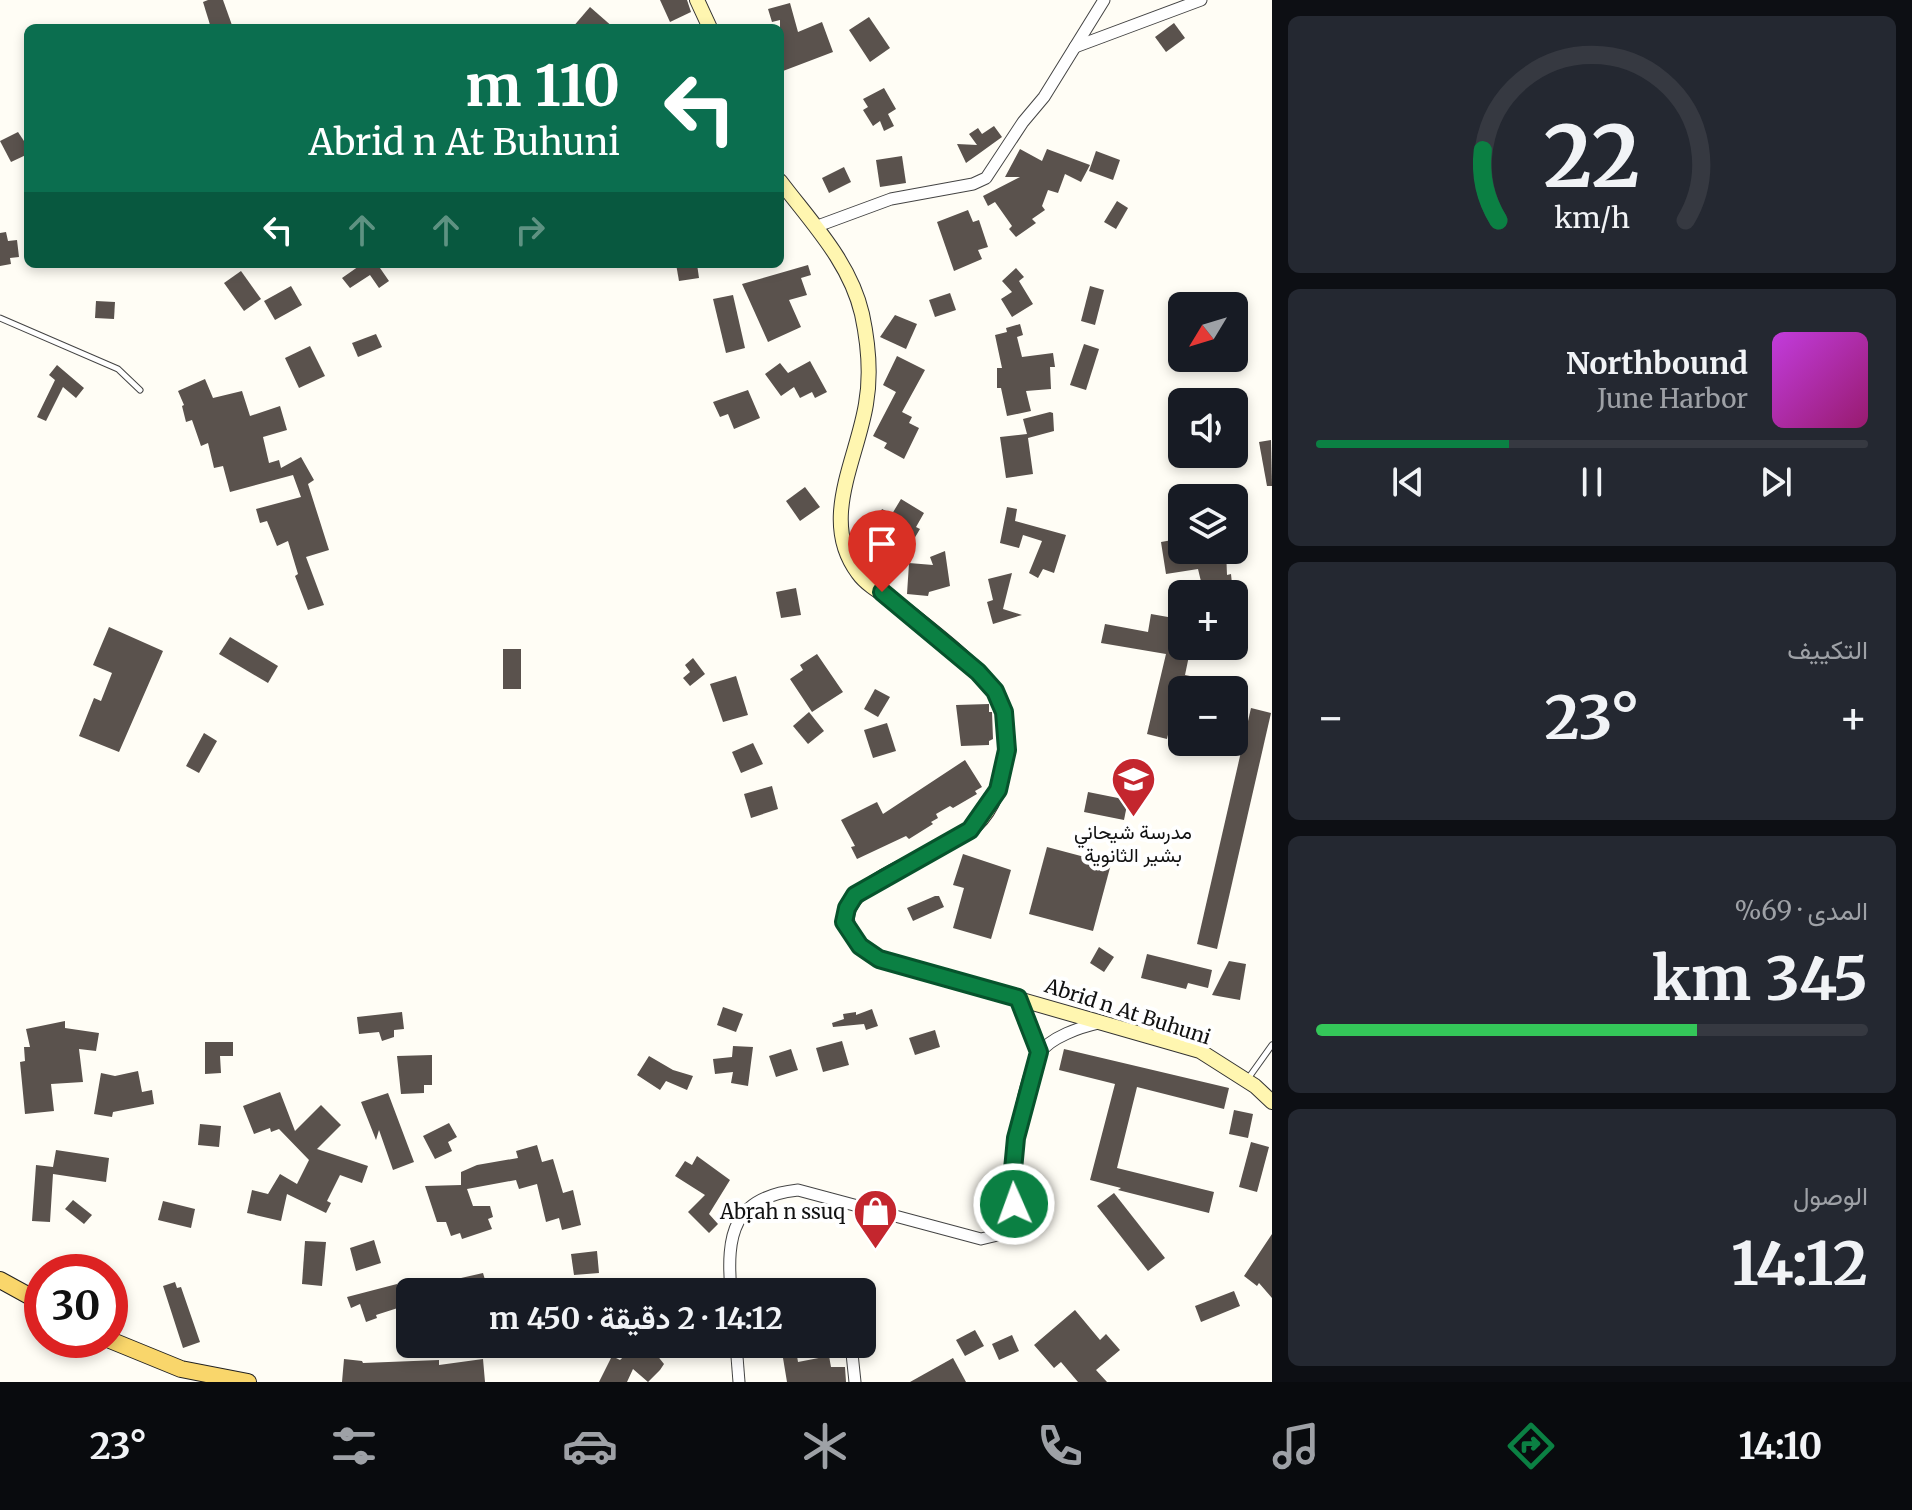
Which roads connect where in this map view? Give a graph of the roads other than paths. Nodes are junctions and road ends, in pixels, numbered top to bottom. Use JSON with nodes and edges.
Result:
{"nodes":[{"id":1,"x":697,"y":0,"type":"edge"},
{"id":2,"x":1104,"y":0,"type":"edge"},
{"id":3,"x":1201,"y":0,"type":"edge"},
{"id":4,"x":708,"y":24,"type":"edge"},
{"id":5,"x":1075,"y":47,"type":"junction"},
{"id":6,"x":784,"y":186,"type":"edge"},
{"id":7,"x":815,"y":227,"type":"junction"},
{"id":8,"x":0,"y":318,"type":"edge"},
{"id":9,"x":140,"y":390,"type":"dead end"},
{"id":10,"x":1018,"y":998,"type":"junction"},
{"id":11,"x":1106,"y":1022,"type":"junction"},
{"id":12,"x":1272,"y":1045,"type":"edge"},
{"id":13,"x":1039,"y":1052,"type":"junction"},
{"id":14,"x":1247,"y":1080,"type":"junction"},
{"id":15,"x":1272,"y":1102,"type":"edge"},
{"id":16,"x":730,"y":1278,"type":"edge"},
{"id":17,"x":0,"y":1280,"type":"edge"},
{"id":18,"x":24,"y":1293,"type":"edge"},
{"id":19,"x":128,"y":1347,"type":"edge"},
{"id":20,"x":737,"y":1358,"type":"edge"},
{"id":21,"x":852,"y":1358,"type":"edge"},
{"id":22,"x":248,"y":1382,"type":"edge"},
{"id":23,"x":739,"y":1382,"type":"edge"},
{"id":24,"x":855,"y":1382,"type":"edge"}],
"edges":[{"from":1,"to":4,"type":"street"},
{"from":2,"to":5,"type":"street"},
{"from":3,"to":5,"type":"street"},
{"from":5,"to":7,"type":"street"},
{"from":6,"to":7,"type":"street","name":"Abrid n At Buhuni"},
{"from":7,"to":10,"type":"street","name":"Abrid n At Buhuni"},
{"from":8,"to":9,"type":"lane"},
{"from":10,"to":11,"type":"street","name":"Abrid n At Buhuni"},
{"from":10,"to":13,"type":"street"},
{"from":11,"to":13,"type":"street"},
{"from":11,"to":14,"type":"street","name":"Abrid n At Buhuni"},
{"from":12,"to":14,"type":"lane"},
{"from":13,"to":16,"type":"street"},
{"from":14,"to":15,"type":"street","name":"Abrid n At Buhuni"},
{"from":17,"to":18,"type":"main road"},
{"from":19,"to":22,"type":"main road"},
{"from":20,"to":23,"type":"street"},
{"from":21,"to":24,"type":"street"}]}
